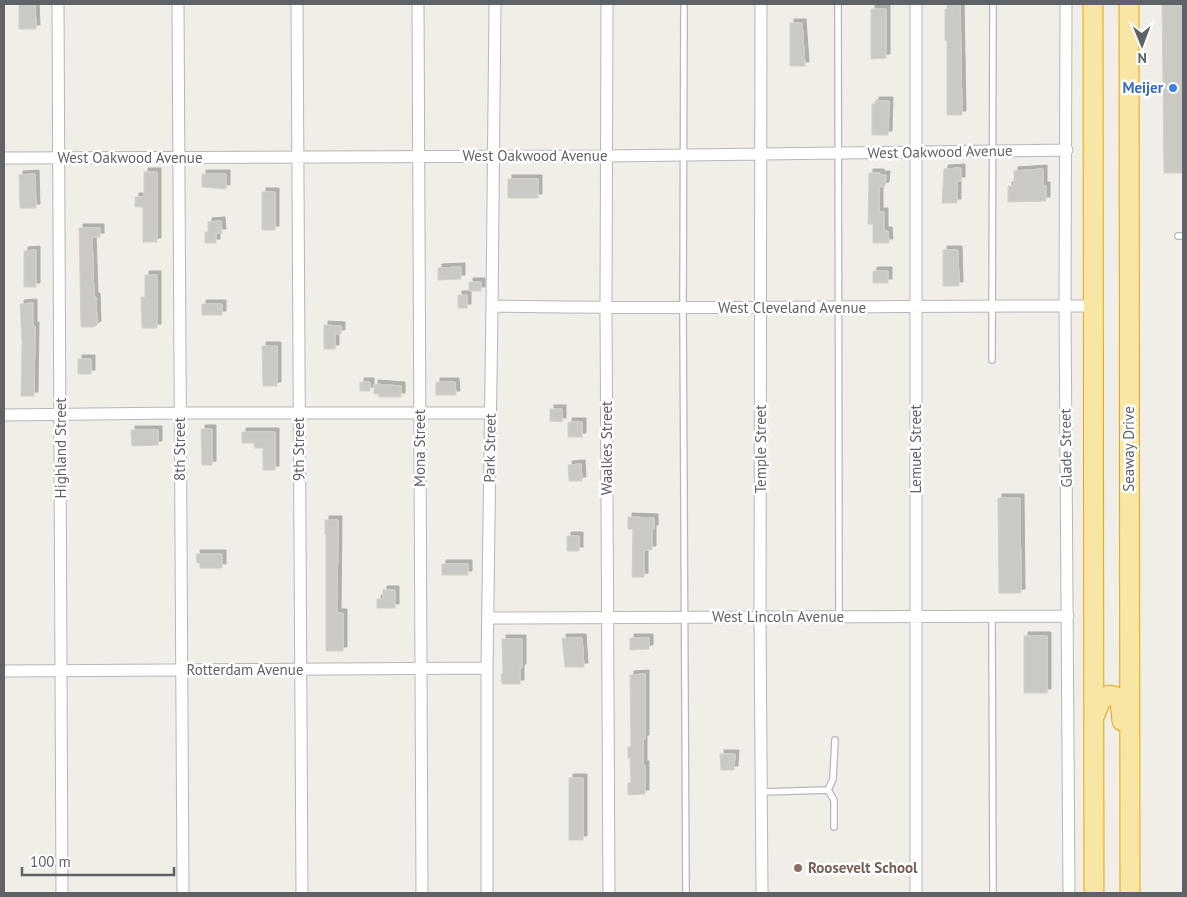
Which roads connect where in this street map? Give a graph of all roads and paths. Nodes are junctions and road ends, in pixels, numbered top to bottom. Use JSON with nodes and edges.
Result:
{"nodes":[{"id":1,"x":58,"y":4,"type":"edge"},
{"id":2,"x":178,"y":4,"type":"edge"},
{"id":3,"x":297,"y":4,"type":"edge"},
{"id":4,"x":418,"y":4,"type":"edge"},
{"id":5,"x":495,"y":4,"type":"edge"},
{"id":6,"x":607,"y":4,"type":"edge"},
{"id":7,"x":684,"y":4,"type":"edge"},
{"id":8,"x":761,"y":4,"type":"edge"},
{"id":9,"x":838,"y":4,"type":"edge"},
{"id":10,"x":916,"y":4,"type":"edge"},
{"id":11,"x":993,"y":4,"type":"edge"},
{"id":12,"x":1066,"y":4,"type":"edge"},
{"id":13,"x":1093,"y":4,"type":"edge"},
{"id":14,"x":1129,"y":4,"type":"edge"},
{"id":15,"x":1067,"y":150,"type":"junction"},
{"id":16,"x":994,"y":151,"type":"junction"},
{"id":17,"x":838,"y":153,"type":"junction"},
{"id":18,"x":915,"y":153,"type":"junction"},
{"id":19,"x":762,"y":154,"type":"junction"},
{"id":20,"x":684,"y":155,"type":"junction"},
{"id":21,"x":419,"y":156,"type":"junction"},
{"id":22,"x":493,"y":156,"type":"junction"},
{"id":23,"x":608,"y":156,"type":"junction"},
{"id":24,"x":4,"y":158,"type":"edge"},
{"id":25,"x":178,"y":158,"type":"junction"},
{"id":26,"x":298,"y":158,"type":"junction"},
{"id":27,"x":59,"y":159,"type":"junction"},
{"id":28,"x":992,"y":305,"type":"junction"},
{"id":29,"x":492,"y":306,"type":"junction"},
{"id":30,"x":1065,"y":306,"type":"junction"},
{"id":31,"x":1092,"y":306,"type":"junction"},
{"id":32,"x":915,"y":307,"type":"junction"},
{"id":33,"x":606,"y":308,"type":"junction"},
{"id":34,"x":761,"y":308,"type":"junction"},
{"id":35,"x":838,"y":308,"type":"junction"},
{"id":36,"x":682,"y":309,"type":"junction"},
{"id":37,"x":992,"y":360,"type":"dead end"},
{"id":38,"x":299,"y":412,"type":"junction"},
{"id":39,"x":420,"y":412,"type":"junction"},
{"id":40,"x":180,"y":413,"type":"junction"},
{"id":41,"x":490,"y":413,"type":"junction"},
{"id":42,"x":4,"y":415,"type":"edge"},
{"id":43,"x":61,"y":415,"type":"junction"},
{"id":44,"x":916,"y":616,"type":"junction"},
{"id":45,"x":992,"y":616,"type":"junction"},
{"id":46,"x":1068,"y":616,"type":"junction"},
{"id":47,"x":684,"y":617,"type":"junction"},
{"id":48,"x":760,"y":617,"type":"junction"},
{"id":49,"x":839,"y":617,"type":"junction"},
{"id":50,"x":488,"y":618,"type":"junction"},
{"id":51,"x":607,"y":618,"type":"junction"},
{"id":52,"x":422,"y":668,"type":"junction"},
{"id":53,"x":487,"y":668,"type":"junction"},
{"id":54,"x":301,"y":669,"type":"junction"},
{"id":55,"x":181,"y":670,"type":"junction"},
{"id":56,"x":4,"y":671,"type":"edge"},
{"id":57,"x":62,"y":671,"type":"junction"},
{"id":58,"x":1094,"y":715,"type":"junction"},
{"id":59,"x":835,"y":740,"type":"dead end"},
{"id":60,"x":1095,"y":770,"type":"junction"},
{"id":61,"x":828,"y":790,"type":"junction"},
{"id":62,"x":761,"y":792,"type":"junction"},
{"id":63,"x":834,"y":828,"type":"dead end"},
{"id":64,"x":1130,"y":892,"type":"edge"},
{"id":65,"x":62,"y":893,"type":"edge"},
{"id":66,"x":183,"y":893,"type":"edge"},
{"id":67,"x":302,"y":893,"type":"edge"},
{"id":68,"x":422,"y":893,"type":"edge"},
{"id":69,"x":487,"y":893,"type":"edge"},
{"id":70,"x":608,"y":893,"type":"edge"},
{"id":71,"x":686,"y":893,"type":"edge"},
{"id":72,"x":762,"y":893,"type":"edge"},
{"id":73,"x":916,"y":893,"type":"edge"},
{"id":74,"x":993,"y":893,"type":"edge"},
{"id":75,"x":1069,"y":893,"type":"edge"},
{"id":76,"x":1094,"y":893,"type":"edge"},
{"id":77,"x":1102,"y":893,"type":"edge"}],
"edges":[{"from":1,"to":27,"type":"street","name":"Highland Street"},
{"from":2,"to":25,"type":"street","name":"8th Street"},
{"from":3,"to":26,"type":"street","name":"9th Street"},
{"from":4,"to":21,"type":"street","name":"Mona Street"},
{"from":5,"to":22,"type":"street","name":"Park Street"},
{"from":6,"to":23,"type":"street","name":"Waalkes Street"},
{"from":7,"to":20,"type":"lane"},
{"from":8,"to":19,"type":"street","name":"Temple Street"},
{"from":9,"to":17,"type":"lane"},
{"from":10,"to":18,"type":"street","name":"Lemuel Street"},
{"from":11,"to":16,"type":"lane"},
{"from":12,"to":15,"type":"street","name":"Glade Street"},
{"from":13,"to":31,"type":"highway"},
{"from":14,"to":64,"type":"highway","name":"Seaway Drive"},
{"from":15,"to":16,"type":"street","name":"West Oakwood Avenue"},
{"from":15,"to":30,"type":"street","name":"Glade Street"},
{"from":16,"to":18,"type":"street","name":"West Oakwood Avenue"},
{"from":16,"to":28,"type":"lane"},
{"from":17,"to":18,"type":"street","name":"West Oakwood Avenue"},
{"from":17,"to":19,"type":"street","name":"West Oakwood Avenue"},
{"from":17,"to":35,"type":"lane"},
{"from":18,"to":32,"type":"street","name":"Lemuel Street"},
{"from":19,"to":20,"type":"street","name":"West Oakwood Avenue"},
{"from":19,"to":34,"type":"street","name":"Temple Street"},
{"from":20,"to":23,"type":"street","name":"West Oakwood Avenue"},
{"from":20,"to":36,"type":"lane"},
{"from":21,"to":22,"type":"street","name":"West Oakwood Avenue"},
{"from":21,"to":26,"type":"street","name":"West Oakwood Avenue"},
{"from":21,"to":39,"type":"street","name":"Mona Street"},
{"from":22,"to":23,"type":"street","name":"West Oakwood Avenue"},
{"from":22,"to":29,"type":"street","name":"Park Street"},
{"from":23,"to":33,"type":"street","name":"Waalkes Street"},
{"from":24,"to":27,"type":"street","name":"West Oakwood Avenue"},
{"from":25,"to":26,"type":"street","name":"West Oakwood Avenue"},
{"from":25,"to":27,"type":"street","name":"West Oakwood Avenue"},
{"from":25,"to":40,"type":"street","name":"8th Street"},
{"from":26,"to":38,"type":"street","name":"9th Street"},
{"from":27,"to":43,"type":"street","name":"Highland Street"},
{"from":28,"to":30,"type":"street","name":"West Cleveland Avenue"},
{"from":28,"to":32,"type":"street","name":"West Cleveland Avenue"},
{"from":28,"to":37,"type":"lane"},
{"from":29,"to":33,"type":"street","name":"West Cleveland Avenue"},
{"from":29,"to":41,"type":"street","name":"Park Street"},
{"from":30,"to":31,"type":"street","name":"West Cleveland Avenue"},
{"from":30,"to":46,"type":"street","name":"Glade Street"},
{"from":31,"to":58,"type":"highway"},
{"from":32,"to":35,"type":"street","name":"West Cleveland Avenue"},
{"from":32,"to":44,"type":"street","name":"Lemuel Street"},
{"from":33,"to":36,"type":"street","name":"West Cleveland Avenue"},
{"from":33,"to":51,"type":"street","name":"Waalkes Street"},
{"from":34,"to":35,"type":"street","name":"West Cleveland Avenue"},
{"from":34,"to":36,"type":"street","name":"West Cleveland Avenue"},
{"from":34,"to":48,"type":"street","name":"Temple Street"},
{"from":35,"to":49,"type":"lane"},
{"from":36,"to":47,"type":"lane"},
{"from":38,"to":39,"type":"street"},
{"from":38,"to":40,"type":"street"},
{"from":38,"to":54,"type":"street","name":"9th Street"},
{"from":39,"to":41,"type":"street"},
{"from":39,"to":52,"type":"street","name":"Mona Street"},
{"from":40,"to":43,"type":"street"},
{"from":40,"to":55,"type":"street","name":"8th Street"},
{"from":41,"to":50,"type":"street","name":"Park Street"},
{"from":42,"to":43,"type":"street"},
{"from":43,"to":57,"type":"street","name":"Highland Street"},
{"from":44,"to":45,"type":"street","name":"West Lincoln Avenue"},
{"from":44,"to":49,"type":"street","name":"West Lincoln Avenue"},
{"from":44,"to":73,"type":"street","name":"Lemuel Street"},
{"from":45,"to":46,"type":"street","name":"West Lincoln Avenue"},
{"from":45,"to":74,"type":"lane"},
{"from":46,"to":75,"type":"street","name":"Glade Street"},
{"from":47,"to":48,"type":"street","name":"West Lincoln Avenue"},
{"from":47,"to":51,"type":"street","name":"West Lincoln Avenue"},
{"from":47,"to":71,"type":"lane"},
{"from":48,"to":49,"type":"street","name":"West Lincoln Avenue"},
{"from":48,"to":62,"type":"street","name":"Temple Street"},
{"from":50,"to":51,"type":"street","name":"West Lincoln Avenue"},
{"from":50,"to":53,"type":"street","name":"Park Street"},
{"from":51,"to":70,"type":"street","name":"Waalkes Street"},
{"from":52,"to":53,"type":"street","name":"Rotterdam Avenue"},
{"from":52,"to":54,"type":"street","name":"Rotterdam Avenue"},
{"from":52,"to":68,"type":"street","name":"Mona Street"},
{"from":53,"to":69,"type":"street","name":"Park Street"},
{"from":54,"to":55,"type":"street","name":"Rotterdam Avenue"},
{"from":54,"to":67,"type":"street","name":"9th Street"},
{"from":55,"to":57,"type":"street","name":"Rotterdam Avenue"},
{"from":55,"to":66,"type":"street","name":"8th Street"},
{"from":56,"to":57,"type":"street","name":"Rotterdam Avenue"},
{"from":57,"to":65,"type":"street","name":"Highland Street"},
{"from":58,"to":60,"type":"highway"},
{"from":58,"to":64,"type":"highway"},
{"from":59,"to":61,"type":"lane"},
{"from":60,"to":76,"type":"highway"},
{"from":60,"to":77,"type":"highway"},
{"from":61,"to":62,"type":"lane"},
{"from":61,"to":63,"type":"lane"},
{"from":62,"to":72,"type":"street","name":"Temple Street"}]}
